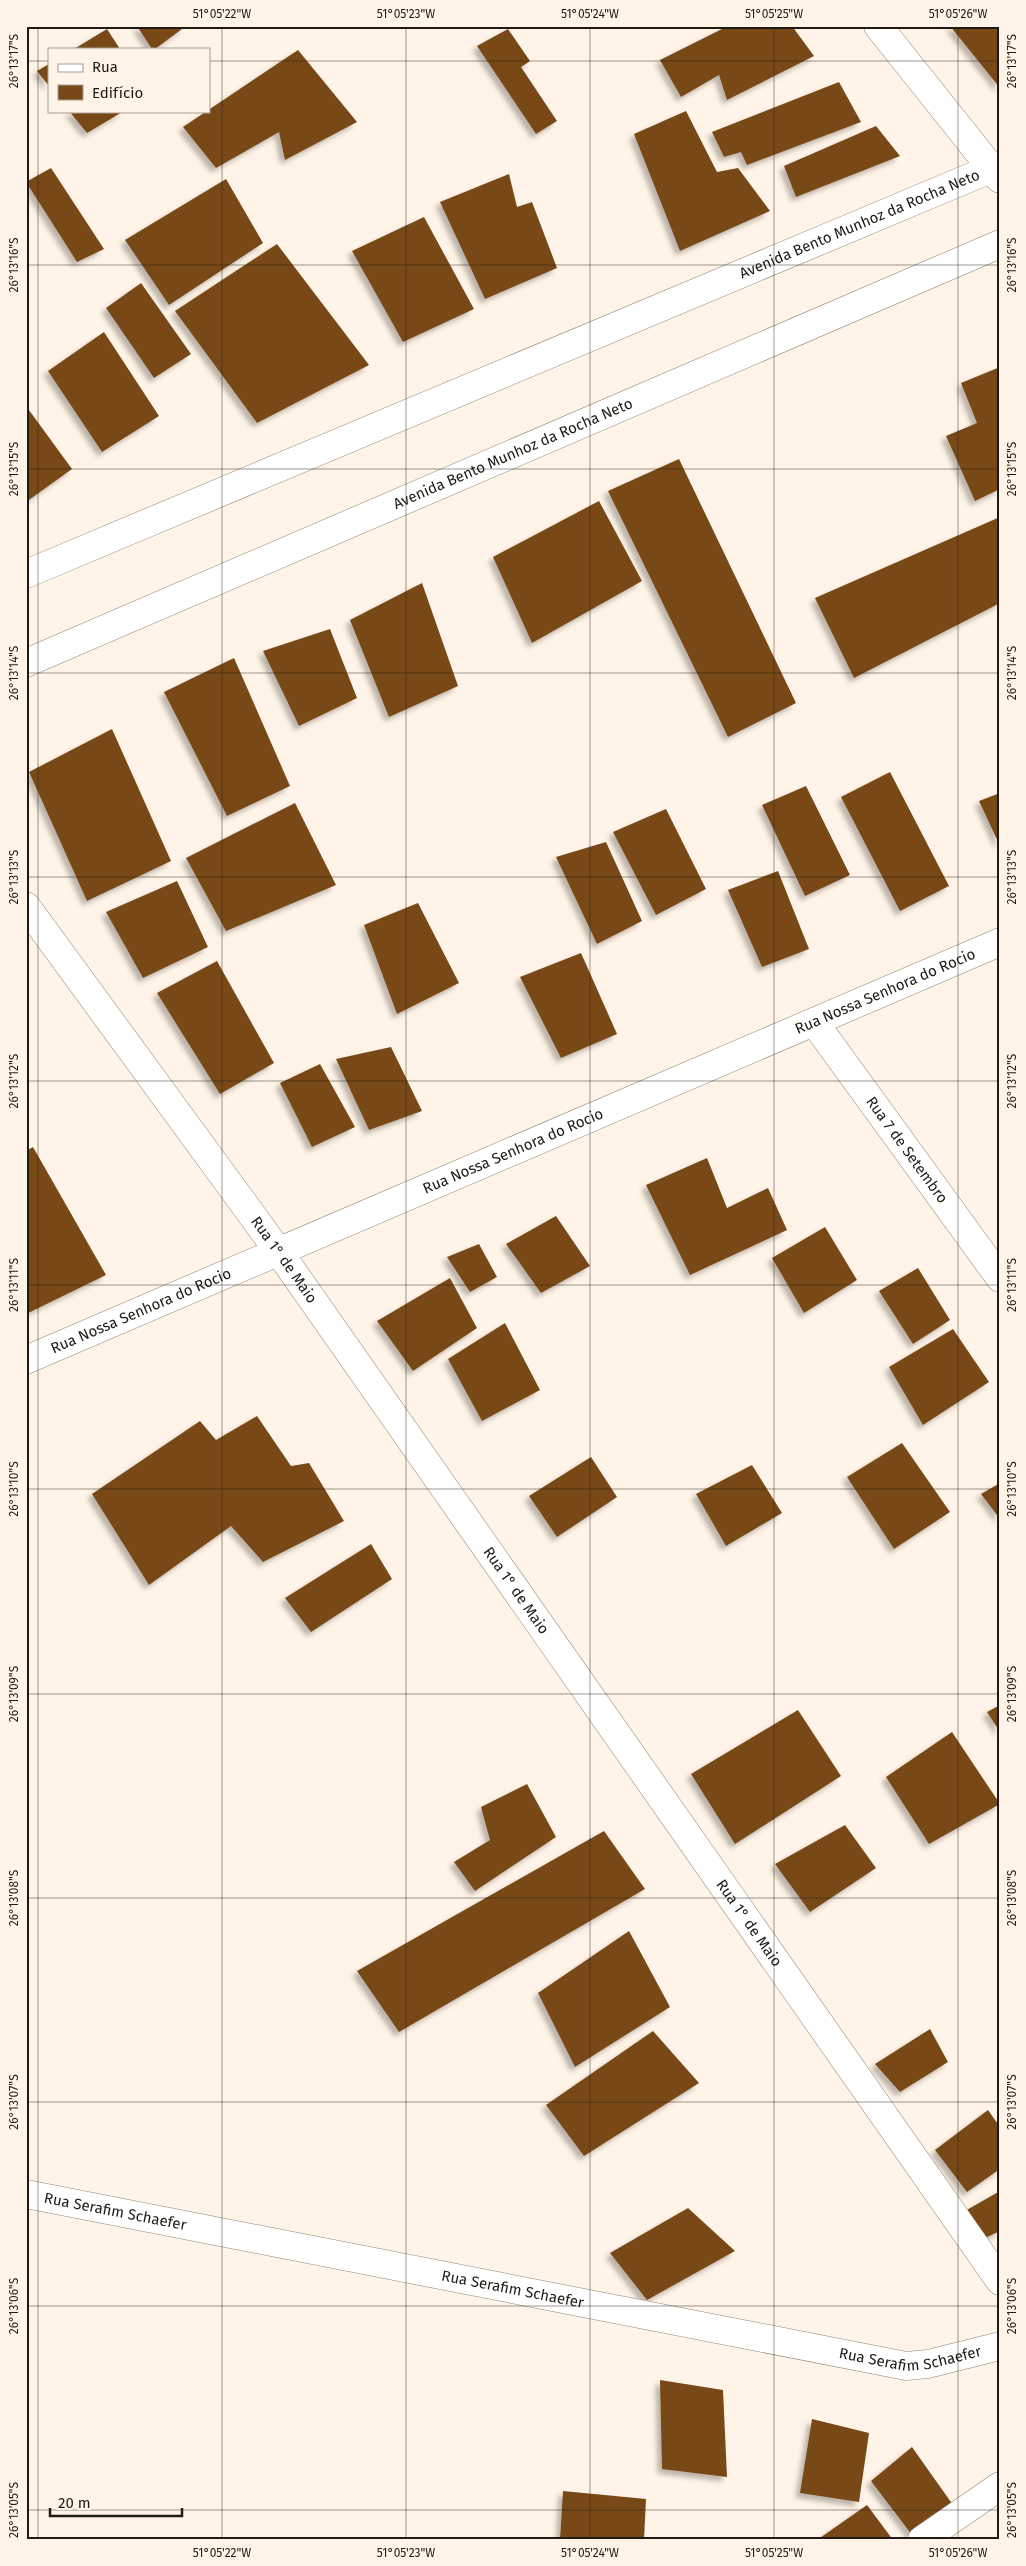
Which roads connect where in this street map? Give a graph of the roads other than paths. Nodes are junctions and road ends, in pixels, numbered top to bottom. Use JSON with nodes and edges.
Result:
{"nodes":[{"id":1,"x":878,"y":26,"type":"edge"},
{"id":2,"x":997,"y":171,"type":"edge"},
{"id":3,"x":1000,"y":244,"type":"edge"},
{"id":4,"x":26,"y":574,"type":"edge"},
{"id":5,"x":26,"y":663,"type":"edge"},
{"id":6,"x":26,"y":906,"type":"edge"},
{"id":7,"x":1000,"y":942,"type":"edge"},
{"id":8,"x":814,"y":1022,"type":"junction"},
{"id":9,"x":279,"y":1252,"type":"junction"},
{"id":10,"x":1000,"y":1278,"type":"edge"},
{"id":11,"x":26,"y":1360,"type":"edge"},
{"id":12,"x":26,"y":2194,"type":"edge"},
{"id":13,"x":1000,"y":2281,"type":"edge"},
{"id":14,"x":1000,"y":2346,"type":"edge"},
{"id":15,"x":1000,"y":2486,"type":"edge"},
{"id":16,"x":922,"y":2540,"type":"edge"}],
"edges":[{"from":1,"to":2,"type":"street"},
{"from":2,"to":4,"type":"street","name":"Avenida Bento Munhoz da Rocha Neto"},
{"from":3,"to":5,"type":"street","name":"Avenida Bento Munhoz da Rocha Neto"},
{"from":6,"to":9,"type":"street","name":"Rua 1° de Maio"},
{"from":7,"to":8,"type":"street","name":"Rua Nossa Senhora do Rocio"},
{"from":8,"to":9,"type":"street","name":"Rua Nossa Senhora do Rocio"},
{"from":8,"to":10,"type":"street","name":"Rua 7 de Setembro"},
{"from":9,"to":11,"type":"street","name":"Rua Nossa Senhora do Rocio"},
{"from":9,"to":13,"type":"street","name":"Rua 1° de Maio"},
{"from":12,"to":14,"type":"street","name":"Rua Serafim Schaefer"},
{"from":15,"to":16,"type":"street"}]}
